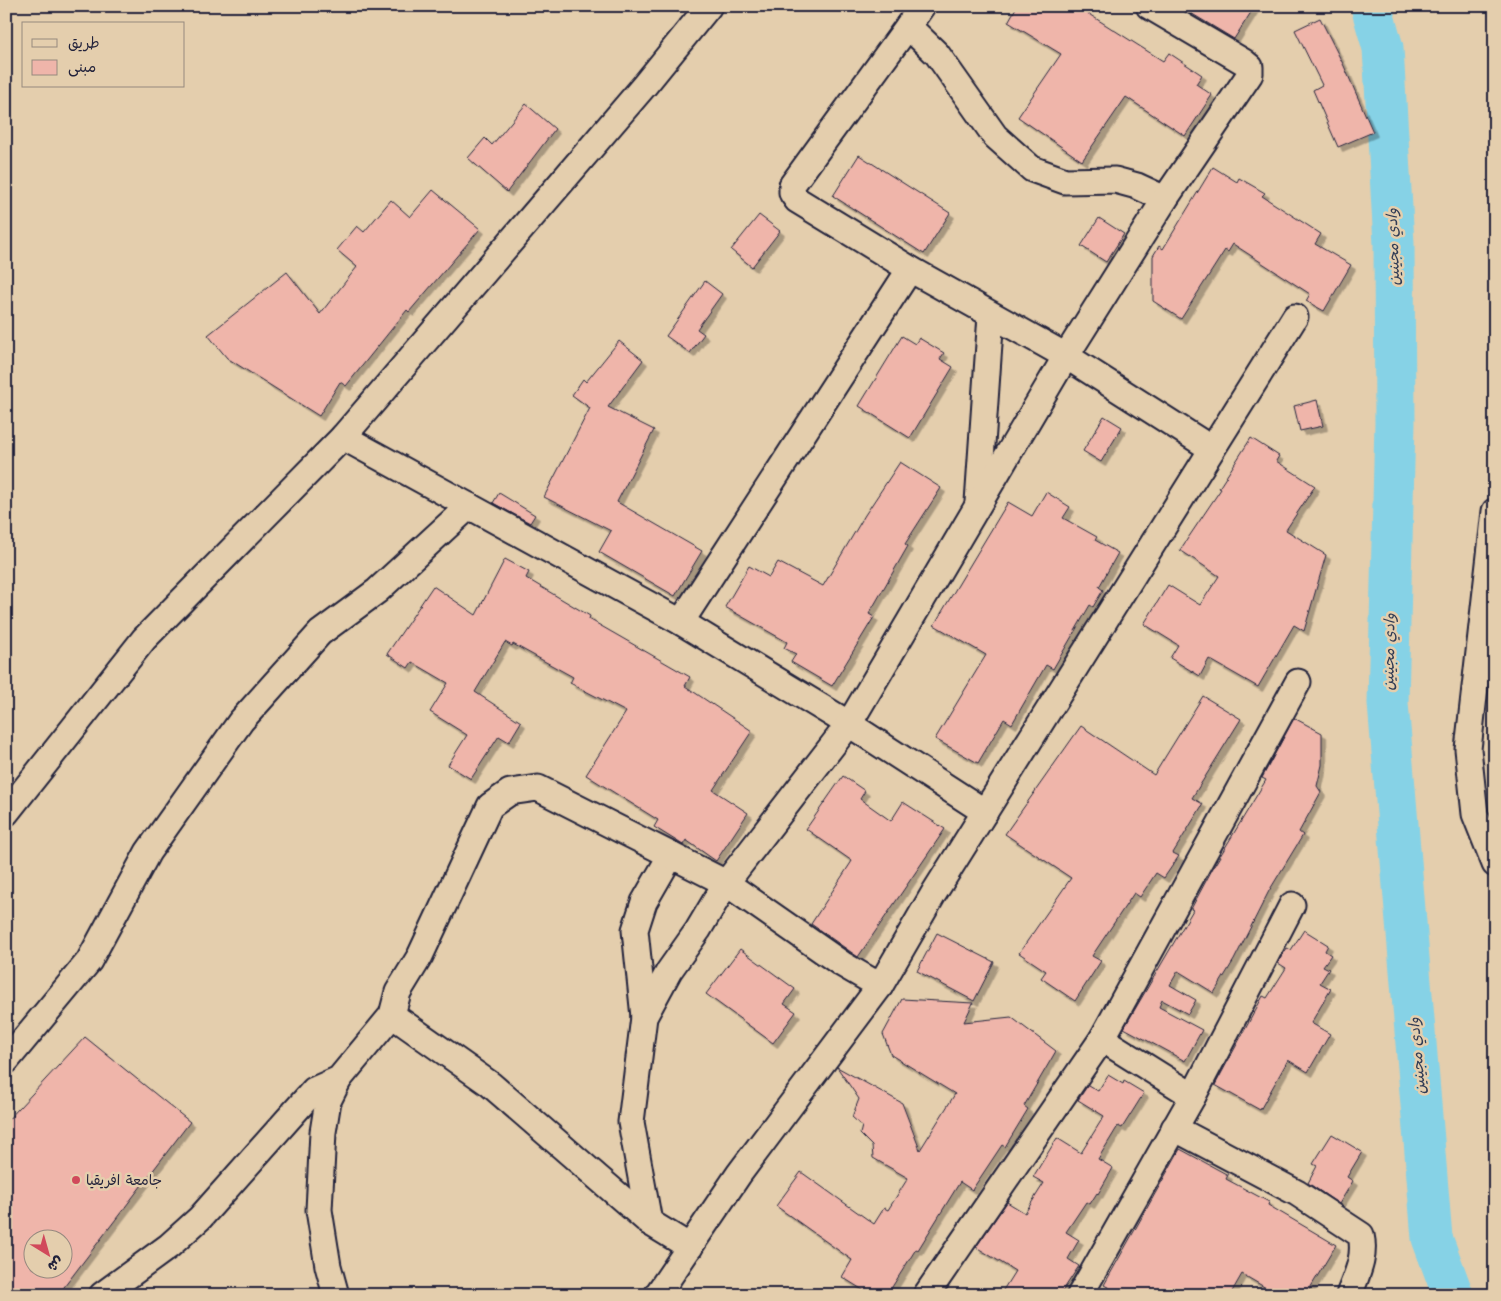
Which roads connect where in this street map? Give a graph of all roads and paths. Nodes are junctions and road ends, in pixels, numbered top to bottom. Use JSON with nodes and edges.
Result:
{"nodes":[{"id":1,"x":1149,"y":6,"type":"edge"},
{"id":2,"x":697,"y":10,"type":"edge"},
{"id":3,"x":915,"y":16,"type":"edge"},
{"id":4,"x":1165,"y":199,"type":"junction"},
{"id":5,"x":910,"y":269,"type":"junction"},
{"id":6,"x":991,"y":315,"type":"junction"},
{"id":7,"x":1295,"y":317,"type":"dead end"},
{"id":8,"x":1066,"y":356,"type":"junction"},
{"id":9,"x":343,"y":437,"type":"junction"},
{"id":10,"x":1212,"y":449,"type":"junction"},
{"id":11,"x":470,"y":506,"type":"junction"},
{"id":12,"x":978,"y":506,"type":"junction"},
{"id":13,"x":1495,"y":511,"type":"edge"},
{"id":14,"x":681,"y":622,"type":"junction"},
{"id":15,"x":1298,"y":682,"type":"dead end"},
{"id":16,"x":849,"y":724,"type":"junction"},
{"id":17,"x":985,"y":812,"type":"junction"},
{"id":18,"x":6,"y":813,"type":"edge"},
{"id":19,"x":671,"y":855,"type":"junction"},
{"id":20,"x":1495,"y":864,"type":"edge"},
{"id":21,"x":726,"y":883,"type":"junction"},
{"id":22,"x":1292,"y":905,"type":"dead end"},
{"id":23,"x":880,"y":986,"type":"junction"},
{"id":24,"x":392,"y":1014,"type":"junction"},
{"id":25,"x":644,"y":1017,"type":"junction"},
{"id":26,"x":1102,"y":1039,"type":"junction"},
{"id":27,"x":6,"y":1060,"type":"edge"},
{"id":28,"x":339,"y":1079,"type":"junction"},
{"id":29,"x":1193,"y":1096,"type":"junction"},
{"id":30,"x":1174,"y":1128,"type":"junction"},
{"id":31,"x":649,"y":1222,"type":"junction"},
{"id":32,"x":690,"y":1248,"type":"junction"},
{"id":33,"x":1083,"y":1294,"type":"edge"},
{"id":34,"x":102,"y":1295,"type":"edge"},
{"id":35,"x":336,"y":1295,"type":"edge"},
{"id":36,"x":657,"y":1295,"type":"edge"},
{"id":37,"x":926,"y":1295,"type":"edge"},
{"id":38,"x":1349,"y":1295,"type":"edge"}],
"edges":[{"from":1,"to":4,"type":"street"},
{"from":2,"to":9,"type":"street"},
{"from":3,"to":4,"type":"street"},
{"from":3,"to":5,"type":"street"},
{"from":4,"to":8,"type":"street"},
{"from":5,"to":6,"type":"street"},
{"from":5,"to":14,"type":"street"},
{"from":6,"to":8,"type":"street"},
{"from":6,"to":12,"type":"street"},
{"from":7,"to":10,"type":"street"},
{"from":8,"to":10,"type":"street"},
{"from":8,"to":12,"type":"street"},
{"from":9,"to":11,"type":"street"},
{"from":9,"to":18,"type":"street"},
{"from":10,"to":17,"type":"street"},
{"from":11,"to":14,"type":"street"},
{"from":11,"to":27,"type":"street"},
{"from":12,"to":16,"type":"street"},
{"from":13,"to":20,"type":"street"},
{"from":14,"to":16,"type":"street"},
{"from":15,"to":26,"type":"street"},
{"from":16,"to":17,"type":"street"},
{"from":16,"to":21,"type":"street"},
{"from":17,"to":23,"type":"street"},
{"from":19,"to":21,"type":"street"},
{"from":19,"to":24,"type":"street"},
{"from":19,"to":25,"type":"street"},
{"from":21,"to":23,"type":"street"},
{"from":21,"to":25,"type":"street"},
{"from":22,"to":29,"type":"street"},
{"from":23,"to":32,"type":"street"},
{"from":24,"to":28,"type":"street"},
{"from":24,"to":31,"type":"street"},
{"from":25,"to":31,"type":"street"},
{"from":26,"to":29,"type":"street"},
{"from":26,"to":37,"type":"street"},
{"from":28,"to":34,"type":"street"},
{"from":28,"to":35,"type":"street"},
{"from":29,"to":30,"type":"street"},
{"from":30,"to":33,"type":"street"},
{"from":30,"to":38,"type":"street"},
{"from":31,"to":32,"type":"street"},
{"from":32,"to":36,"type":"street"}]}
